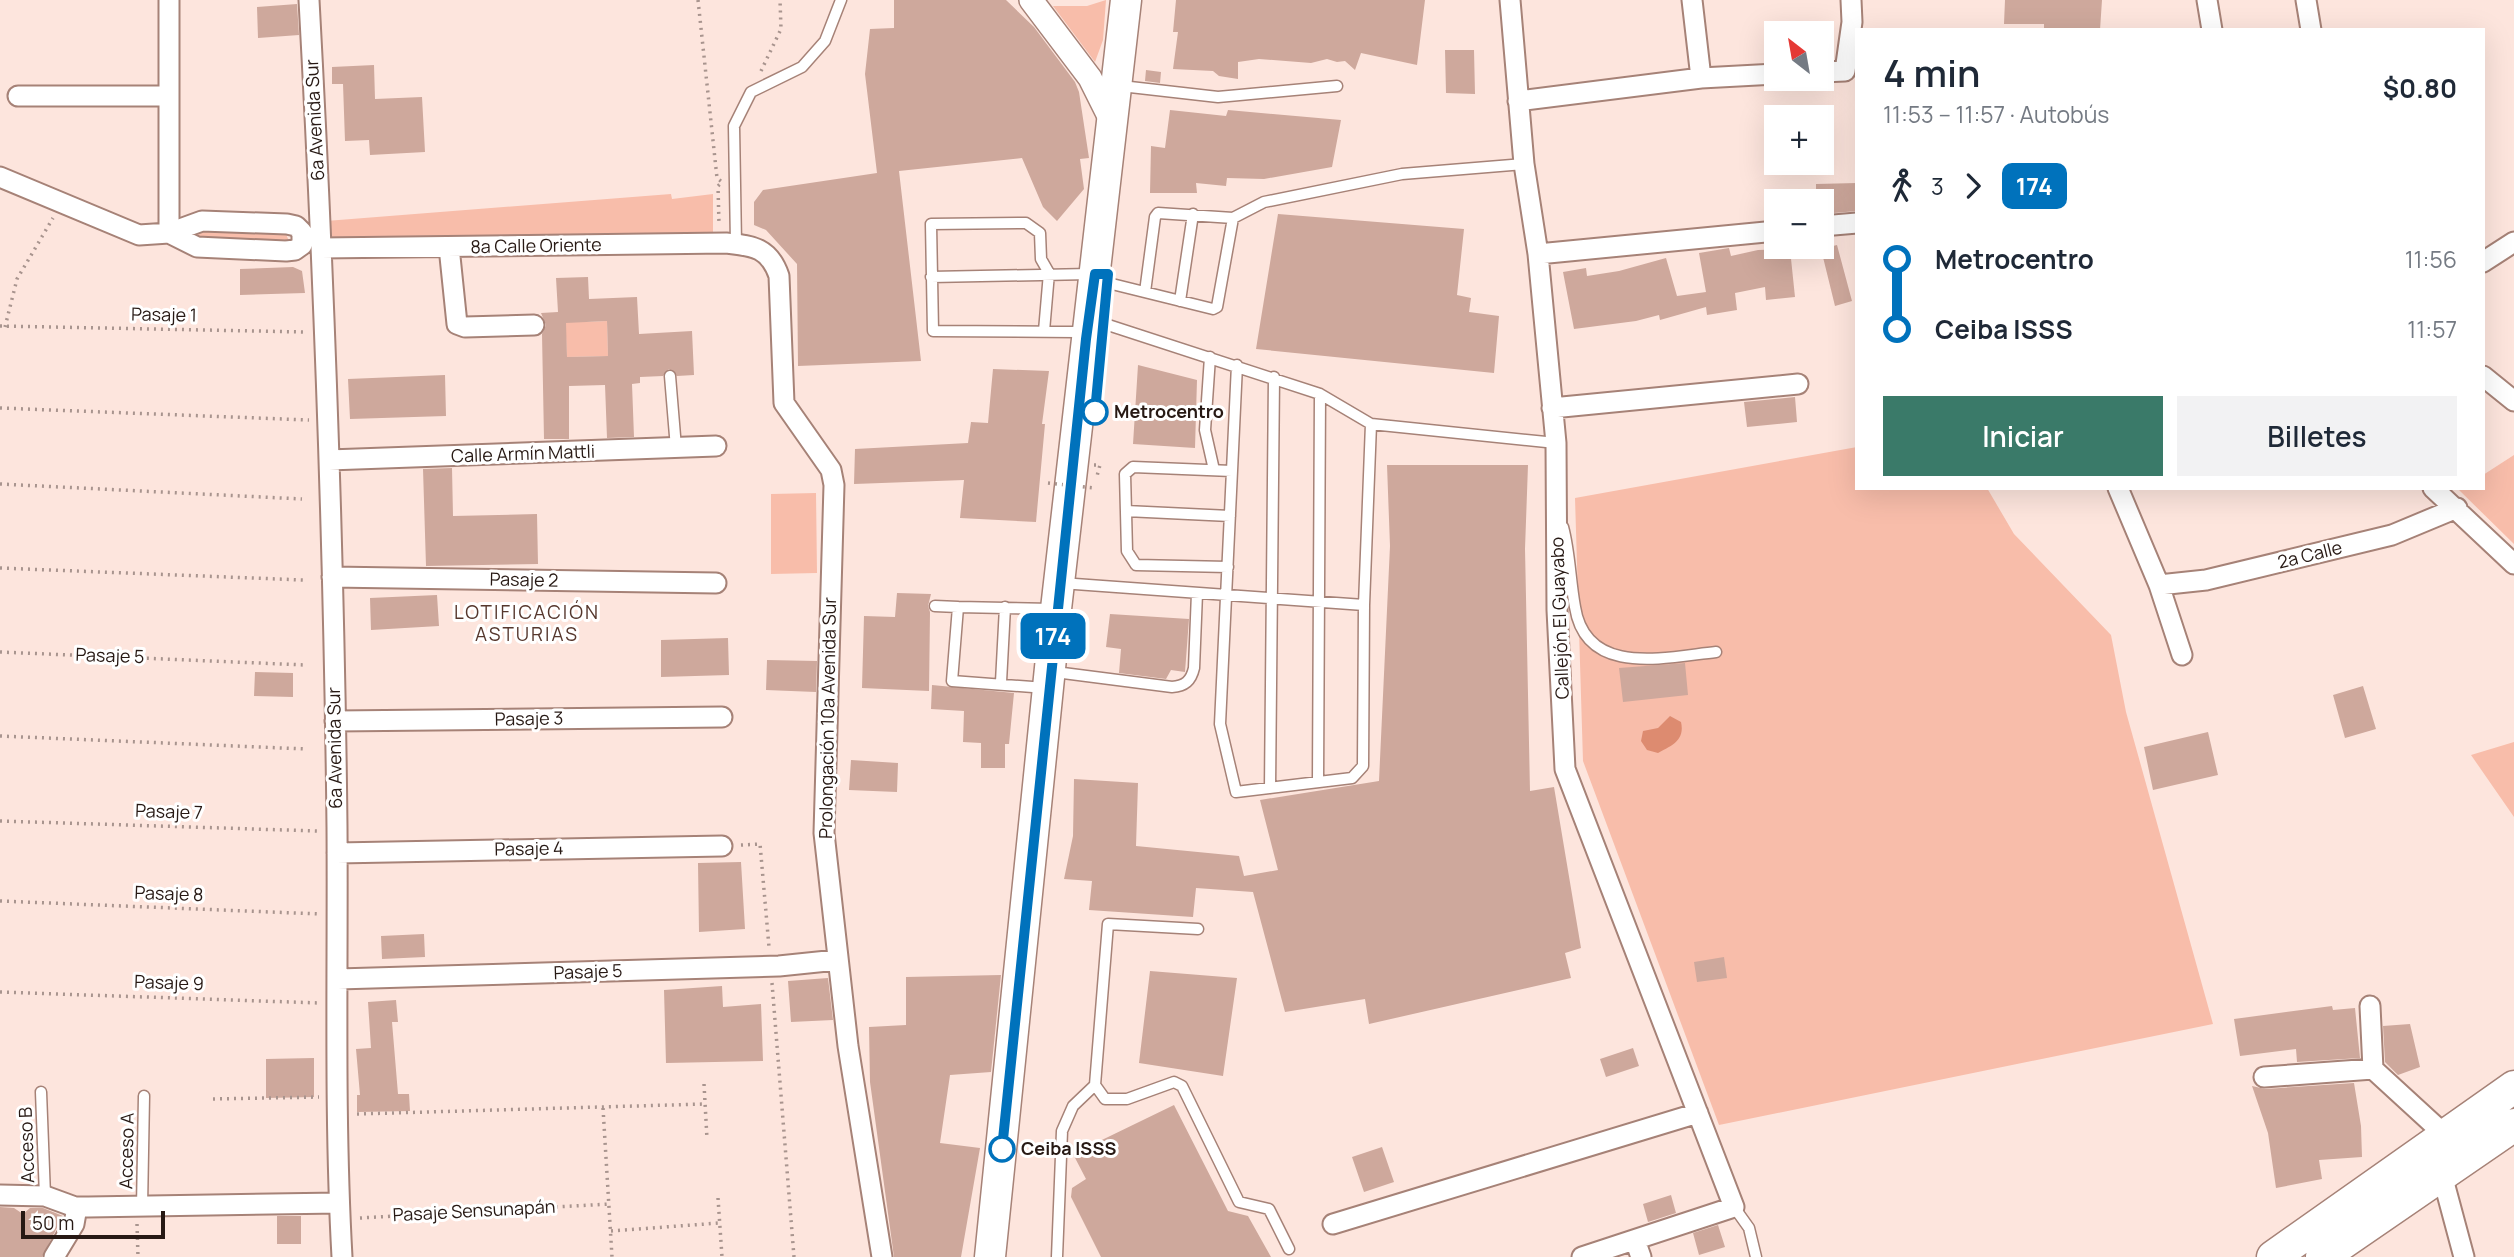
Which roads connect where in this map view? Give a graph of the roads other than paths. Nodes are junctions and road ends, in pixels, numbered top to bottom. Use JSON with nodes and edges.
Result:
{"nodes":[{"id":1,"x":169,"y":0,"type":"edge"},
{"id":2,"x":309,"y":0,"type":"edge"},
{"id":3,"x":841,"y":0,"type":"edge"},
{"id":4,"x":1031,"y":0,"type":"edge"},
{"id":5,"x":1126,"y":0,"type":"edge"},
{"id":6,"x":1139,"y":0,"type":"edge"},
{"id":7,"x":1510,"y":0,"type":"edge"},
{"id":8,"x":1692,"y":0,"type":"edge"},
{"id":9,"x":1851,"y":0,"type":"edge"},
{"id":10,"x":2207,"y":0,"type":"edge"},
{"id":11,"x":2306,"y":0,"type":"edge"},
{"id":12,"x":2211,"y":28,"type":"edge"},
{"id":13,"x":2311,"y":28,"type":"edge"},
{"id":14,"x":1851,"y":71,"type":"edge"},
{"id":15,"x":1764,"y":75,"type":"edge"},
{"id":16,"x":1701,"y":78,"type":"junction"},
{"id":17,"x":1337,"y":86,"type":"dead end"},
{"id":18,"x":1130,"y":87,"type":"junction"},
{"id":19,"x":18,"y":96,"type":"dead end"},
{"id":20,"x":169,"y":96,"type":"junction"},
{"id":21,"x":1518,"y":101,"type":"junction"},
{"id":22,"x":1112,"y":122,"type":"junction"},
{"id":23,"x":1524,"y":164,"type":"junction"},
{"id":24,"x":0,"y":177,"type":"edge"},
{"id":25,"x":1193,"y":214,"type":"junction"},
{"id":26,"x":1233,"y":218,"type":"junction"},
{"id":27,"x":1855,"y":223,"type":"edge"},
{"id":28,"x":1834,"y":225,"type":"edge"},
{"id":29,"x":1764,"y":232,"type":"edge"},
{"id":30,"x":169,"y":233,"type":"junction"},
{"id":31,"x":315,"y":242,"type":"junction"},
{"id":32,"x":2514,"y":242,"type":"edge"},
{"id":33,"x":736,"y":244,"type":"junction"},
{"id":34,"x":449,"y":247,"type":"junction"},
{"id":35,"x":1538,"y":254,"type":"junction"},
{"id":36,"x":2485,"y":261,"type":"edge"},
{"id":37,"x":1049,"y":273,"type":"junction"},
{"id":38,"x":931,"y":277,"type":"junction"},
{"id":39,"x":1104,"y":277,"type":"junction"},
{"id":40,"x":1145,"y":292,"type":"junction"},
{"id":41,"x":1180,"y":301,"type":"junction"},
{"id":42,"x":534,"y":325,"type":"dead end"},
{"id":43,"x":1044,"y":331,"type":"junction"},
{"id":44,"x":1096,"y":332,"type":"junction"},
{"id":45,"x":1210,"y":356,"type":"junction"},
{"id":46,"x":1237,"y":365,"type":"junction"},
{"id":47,"x":670,"y":376,"type":"dead end"},
{"id":48,"x":1274,"y":377,"type":"junction"},
{"id":49,"x":2485,"y":377,"type":"edge"},
{"id":50,"x":1798,"y":384,"type":"dead end"},
{"id":51,"x":2510,"y":392,"type":"edge"},
{"id":52,"x":1320,"y":394,"type":"junction"},
{"id":53,"x":1552,"y":408,"type":"junction"},
{"id":54,"x":1371,"y":424,"type":"junction"},
{"id":55,"x":1556,"y":443,"type":"junction"},
{"id":56,"x":716,"y":446,"type":"dead end"},
{"id":57,"x":676,"y":448,"type":"junction"},
{"id":58,"x":330,"y":460,"type":"junction"},
{"id":59,"x":1214,"y":470,"type":"junction"},
{"id":60,"x":1232,"y":471,"type":"junction"},
{"id":61,"x":2119,"y":490,"type":"edge"},
{"id":62,"x":2435,"y":490,"type":"edge"},
{"id":63,"x":1557,"y":502,"type":"junction"},
{"id":64,"x":2457,"y":508,"type":"junction"},
{"id":65,"x":1126,"y":511,"type":"junction"},
{"id":66,"x":1230,"y":516,"type":"junction"},
{"id":67,"x":2514,"y":564,"type":"edge"},
{"id":68,"x":1228,"y":567,"type":"junction"},
{"id":69,"x":332,"y":577,"type":"junction"},
{"id":70,"x":716,"y":583,"type":"dead end"},
{"id":71,"x":2159,"y":585,"type":"junction"},
{"id":72,"x":1063,"y":593,"type":"junction"},
{"id":73,"x":1197,"y":593,"type":"junction"},
{"id":74,"x":1225,"y":595,"type":"junction"},
{"id":75,"x":1273,"y":598,"type":"junction"},
{"id":76,"x":1317,"y":601,"type":"junction"},
{"id":77,"x":1364,"y":605,"type":"junction"},
{"id":78,"x":934,"y":606,"type":"dead end"},
{"id":79,"x":958,"y":607,"type":"junction"},
{"id":80,"x":1005,"y":607,"type":"junction"},
{"id":81,"x":1716,"y":652,"type":"dead end"},
{"id":82,"x":2182,"y":655,"type":"dead end"},
{"id":83,"x":1056,"y":681,"type":"junction"},
{"id":84,"x":1001,"y":682,"type":"junction"},
{"id":85,"x":722,"y":717,"type":"dead end"},
{"id":86,"x":335,"y":720,"type":"junction"},
{"id":87,"x":1318,"y":782,"type":"junction"},
{"id":88,"x":1270,"y":788,"type":"junction"},
{"id":89,"x":722,"y":846,"type":"road end"},
{"id":90,"x":337,"y":853,"type":"junction"},
{"id":91,"x":1198,"y":929,"type":"dead end"},
{"id":92,"x":837,"y":960,"type":"junction"},
{"id":93,"x":338,"y":979,"type":"junction"},
{"id":94,"x":2370,"y":1006,"type":"dead end"},
{"id":95,"x":2373,"y":1069,"type":"junction"},
{"id":96,"x":2264,"y":1077,"type":"dead end"},
{"id":97,"x":1095,"y":1086,"type":"junction"},
{"id":98,"x":2514,"y":1087,"type":"edge"},
{"id":99,"x":41,"y":1092,"type":"dead end"},
{"id":100,"x":144,"y":1096,"type":"dead end"},
{"id":101,"x":1698,"y":1113,"type":"junction"},
{"id":102,"x":2514,"y":1125,"type":"edge"},
{"id":103,"x":2445,"y":1135,"type":"junction"},
{"id":104,"x":2442,"y":1175,"type":"junction"},
{"id":105,"x":0,"y":1195,"type":"edge"},
{"id":106,"x":45,"y":1196,"type":"junction"},
{"id":107,"x":77,"y":1207,"type":"junction"},
{"id":108,"x":1734,"y":1207,"type":"junction"},
{"id":109,"x":139,"y":1208,"type":"junction"},
{"id":110,"x":339,"y":1211,"type":"junction"},
{"id":111,"x":1333,"y":1224,"type":"dead end"},
{"id":112,"x":1638,"y":1248,"type":"edge"},
{"id":113,"x":1289,"y":1249,"type":"dead end"},
{"id":114,"x":54,"y":1257,"type":"edge"},
{"id":115,"x":342,"y":1257,"type":"edge"},
{"id":116,"x":882,"y":1257,"type":"edge"},
{"id":117,"x":990,"y":1257,"type":"edge"},
{"id":118,"x":1010,"y":1257,"type":"edge"},
{"id":119,"x":1057,"y":1257,"type":"edge"},
{"id":120,"x":1582,"y":1257,"type":"edge"},
{"id":121,"x":1756,"y":1257,"type":"edge"},
{"id":122,"x":2273,"y":1257,"type":"edge"},
{"id":123,"x":2322,"y":1257,"type":"edge"},
{"id":124,"x":2465,"y":1257,"type":"edge"}],
"edges":[{"from":1,"to":20,"type":"street"},
{"from":2,"to":31,"type":"street","name":"6a Avenida Sur"},
{"from":3,"to":33,"type":"lane"},
{"from":4,"to":22,"type":"street"},
{"from":5,"to":22,"type":"main road"},
{"from":6,"to":18,"type":"main road"},
{"from":7,"to":21,"type":"street","name":"Callejón El Guayabo"},
{"from":8,"to":16,"type":"street"},
{"from":9,"to":14,"type":"street"},
{"from":10,"to":12,"type":"street"},
{"from":11,"to":13,"type":"street"},
{"from":15,"to":16,"type":"street"},
{"from":16,"to":21,"type":"street"},
{"from":17,"to":18,"type":"lane"},
{"from":18,"to":39,"type":"main road"},
{"from":19,"to":20,"type":"street"},
{"from":20,"to":30,"type":"street"},
{"from":21,"to":23,"type":"street","name":"Callejón El Guayabo"},
{"from":22,"to":39,"type":"main road"},
{"from":23,"to":26,"type":"lane"},
{"from":23,"to":35,"type":"street","name":"Callejón El Guayabo"},
{"from":24,"to":30,"type":"street","name":"8a Calle Oriente"},
{"from":25,"to":26,"type":"lane"},
{"from":25,"to":40,"type":"lane"},
{"from":25,"to":41,"type":"lane"},
{"from":26,"to":41,"type":"lane"},
{"from":27,"to":28,"type":"street"},
{"from":29,"to":35,"type":"street"},
{"from":30,"to":31,"type":"street","name":"8a Calle Oriente"},
{"from":30,"to":31,"type":"street","name":"8a Calle Oriente"},
{"from":31,"to":34,"type":"street","name":"8a Calle Oriente"},
{"from":31,"to":58,"type":"street","name":"6a Avenida Sur"},
{"from":32,"to":36,"type":"street"},
{"from":33,"to":34,"type":"street","name":"8a Calle Oriente"},
{"from":33,"to":92,"type":"street","name":"Prolongación 10a Avenida Sur"},
{"from":34,"to":42,"type":"street"},
{"from":35,"to":53,"type":"street","name":"Callejón El Guayabo"},
{"from":37,"to":38,"type":"lane"},
{"from":37,"to":38,"type":"lane"},
{"from":37,"to":39,"type":"lane"},
{"from":37,"to":43,"type":"lane"},
{"from":38,"to":43,"type":"lane"},
{"from":39,"to":40,"type":"lane"},
{"from":39,"to":44,"type":"main road"},
{"from":40,"to":41,"type":"lane"},
{"from":43,"to":44,"type":"lane"},
{"from":44,"to":45,"type":"lane"},
{"from":44,"to":72,"type":"main road"},
{"from":45,"to":46,"type":"lane"},
{"from":45,"to":59,"type":"lane"},
{"from":46,"to":48,"type":"lane"},
{"from":46,"to":60,"type":"lane"},
{"from":47,"to":57,"type":"lane"},
{"from":48,"to":52,"type":"lane"},
{"from":48,"to":75,"type":"lane"},
{"from":49,"to":51,"type":"street"},
{"from":50,"to":53,"type":"street"},
{"from":52,"to":54,"type":"lane"},
{"from":52,"to":76,"type":"lane"},
{"from":53,"to":55,"type":"street","name":"Callejón El Guayabo"},
{"from":54,"to":55,"type":"lane"},
{"from":54,"to":77,"type":"lane"},
{"from":55,"to":63,"type":"street","name":"Callejón El Guayabo"},
{"from":56,"to":57,"type":"street","name":"Calle Armín Mattli"},
{"from":57,"to":58,"type":"street","name":"Calle Armín Mattli"},
{"from":58,"to":69,"type":"street","name":"6a Avenida Sur"},
{"from":59,"to":60,"type":"lane"},
{"from":59,"to":65,"type":"lane"},
{"from":60,"to":66,"type":"lane"},
{"from":61,"to":71,"type":"street"},
{"from":62,"to":64,"type":"street"},
{"from":63,"to":81,"type":"lane"},
{"from":63,"to":101,"type":"street","name":"Callejón El Guayabo"},
{"from":64,"to":67,"type":"street"},
{"from":64,"to":71,"type":"street","name":"2a Calle"},
{"from":65,"to":66,"type":"lane"},
{"from":65,"to":68,"type":"lane"},
{"from":66,"to":68,"type":"lane"},
{"from":68,"to":74,"type":"lane"},
{"from":69,"to":70,"type":"street","name":"Pasaje 2"},
{"from":69,"to":86,"type":"street","name":"6a Avenida Sur"},
{"from":71,"to":82,"type":"street"},
{"from":72,"to":73,"type":"lane"},
{"from":72,"to":80,"type":"lane"},
{"from":72,"to":83,"type":"main road"},
{"from":73,"to":74,"type":"lane"},
{"from":73,"to":83,"type":"lane"},
{"from":74,"to":75,"type":"lane"},
{"from":74,"to":88,"type":"lane"},
{"from":75,"to":76,"type":"lane"},
{"from":75,"to":88,"type":"lane"},
{"from":76,"to":77,"type":"lane"},
{"from":76,"to":87,"type":"lane"},
{"from":77,"to":87,"type":"lane"},
{"from":78,"to":79,"type":"lane"},
{"from":79,"to":80,"type":"lane"},
{"from":79,"to":84,"type":"lane"},
{"from":80,"to":84,"type":"lane"},
{"from":83,"to":84,"type":"lane"},
{"from":83,"to":117,"type":"main road"},
{"from":83,"to":118,"type":"main road"},
{"from":85,"to":86,"type":"street","name":"Pasaje 3"},
{"from":86,"to":90,"type":"street","name":"6a Avenida Sur"},
{"from":87,"to":88,"type":"lane"},
{"from":89,"to":90,"type":"street","name":"Pasaje 4"},
{"from":90,"to":93,"type":"street","name":"6a Avenida Sur"},
{"from":91,"to":97,"type":"lane"},
{"from":92,"to":93,"type":"street","name":"Pasaje 5"},
{"from":92,"to":116,"type":"street","name":"Prolongación 10a Avenida Sur"},
{"from":93,"to":110,"type":"street","name":"6a Avenida Sur"},
{"from":94,"to":95,"type":"street"},
{"from":95,"to":96,"type":"street"},
{"from":95,"to":103,"type":"street"},
{"from":97,"to":113,"type":"lane"},
{"from":97,"to":119,"type":"lane"},
{"from":98,"to":103,"type":"highway"},
{"from":99,"to":106,"type":"lane","name":"Acceso B"},
{"from":100,"to":109,"type":"lane","name":"Acceso A"},
{"from":101,"to":108,"type":"street","name":"Callejón El Guayabo"},
{"from":101,"to":111,"type":"street"},
{"from":102,"to":104,"type":"highway"},
{"from":103,"to":122,"type":"highway"},
{"from":104,"to":123,"type":"highway"},
{"from":104,"to":124,"type":"street"},
{"from":105,"to":106,"type":"street"},
{"from":106,"to":107,"type":"street"},
{"from":107,"to":109,"type":"street"},
{"from":107,"to":114,"type":"street"},
{"from":108,"to":112,"type":"street"},
{"from":108,"to":121,"type":"lane"},
{"from":109,"to":110,"type":"street"},
{"from":110,"to":115,"type":"street","name":"6a Avenida Sur"},
{"from":112,"to":120,"type":"street"}]}
